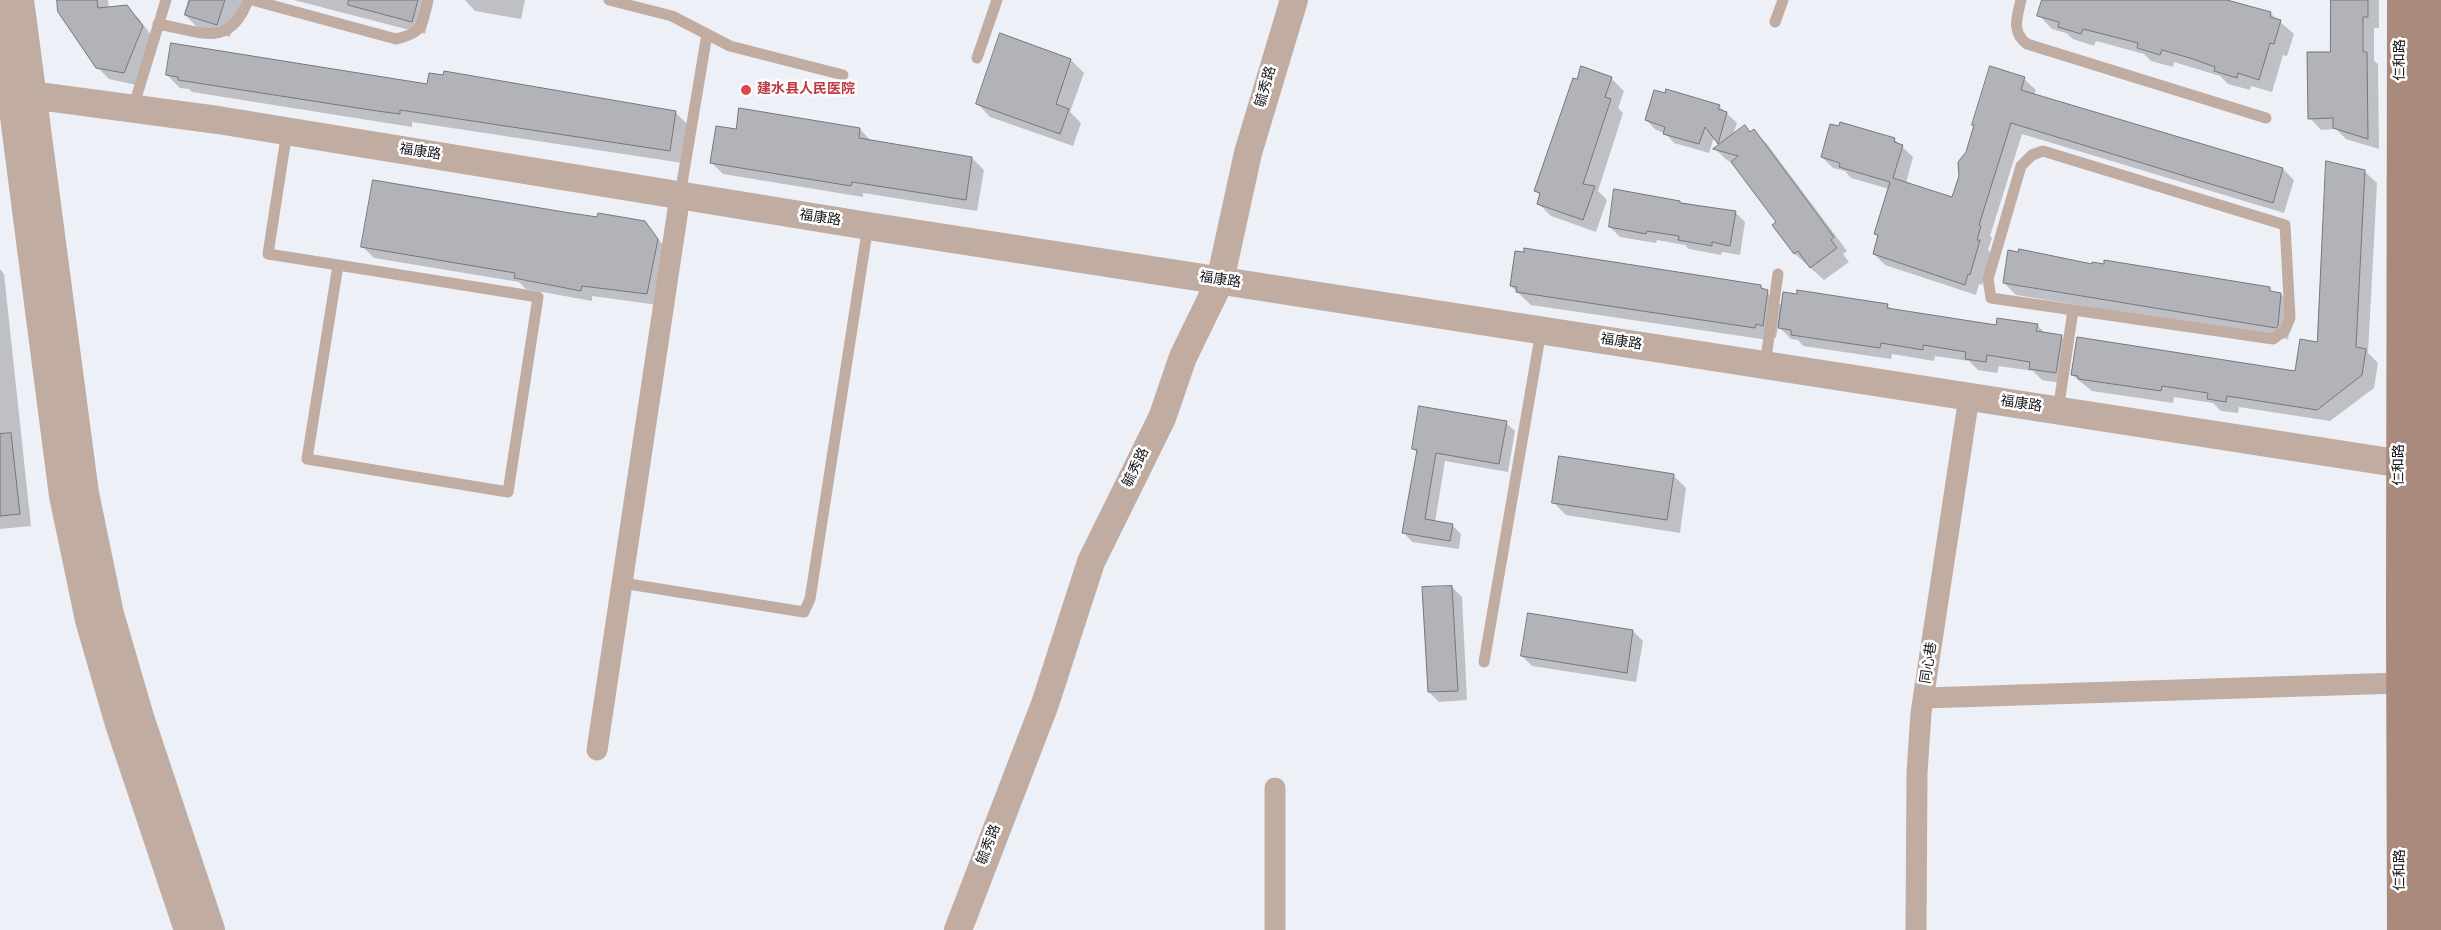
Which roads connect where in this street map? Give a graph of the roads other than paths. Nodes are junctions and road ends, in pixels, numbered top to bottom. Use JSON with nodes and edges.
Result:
{"nodes":[{"id":1,"x":20,"y":0,"type":"edge"},
{"id":2,"x":166,"y":0,"type":"edge"},
{"id":3,"x":248,"y":0,"type":"edge"},
{"id":4,"x":252,"y":0,"type":"edge"},
{"id":5,"x":428,"y":0,"type":"edge"},
{"id":6,"x":609,"y":0,"type":"edge"},
{"id":7,"x":997,"y":0,"type":"edge"},
{"id":8,"x":1294,"y":0,"type":"edge"},
{"id":9,"x":1782,"y":0,"type":"edge"},
{"id":10,"x":2021,"y":0,"type":"edge"},
{"id":11,"x":2401,"y":0,"type":"edge"},
{"id":12,"x":2428,"y":0,"type":"edge"},
{"id":13,"x":644,"y":4,"type":"edge"},
{"id":14,"x":0,"y":10,"type":"edge"},
{"id":15,"x":1775,"y":22,"type":"dead end"},
{"id":16,"x":158,"y":24,"type":"junction"},
{"id":17,"x":707,"y":34,"type":"junction"},
{"id":18,"x":977,"y":58,"type":"dead end"},
{"id":19,"x":843,"y":75,"type":"dead end"},
{"id":20,"x":13,"y":93,"type":"edge"},
{"id":21,"x":133,"y":108,"type":"junction"},
{"id":22,"x":2266,"y":118,"type":"dead end"},
{"id":23,"x":287,"y":131,"type":"junction"},
{"id":24,"x":680,"y":196,"type":"junction"},
{"id":25,"x":868,"y":226,"type":"junction"},
{"id":26,"x":338,"y":265,"type":"junction"},
{"id":27,"x":1778,"y":274,"type":"dead end"},
{"id":28,"x":1220,"y":281,"type":"junction"},
{"id":29,"x":2073,"y":310,"type":"junction"},
{"id":30,"x":1541,"y":331,"type":"junction"},
{"id":31,"x":1765,"y":366,"type":"junction"},
{"id":32,"x":1969,"y":397,"type":"junction"},
{"id":33,"x":2058,"y":411,"type":"junction"},
{"id":34,"x":2400,"y":464,"type":"junction"},
{"id":35,"x":2434,"y":469,"type":"edge"},
{"id":36,"x":622,"y":583,"type":"junction"},
{"id":37,"x":1484,"y":662,"type":"dead end"},
{"id":38,"x":2400,"y":683,"type":"junction"},
{"id":39,"x":1924,"y":698,"type":"junction"},
{"id":40,"x":597,"y":750,"type":"dead end"},
{"id":41,"x":1274,"y":788,"type":"dead end"},
{"id":42,"x":188,"y":930,"type":"edge"},
{"id":43,"x":212,"y":930,"type":"edge"},
{"id":44,"x":958,"y":930,"type":"edge"},
{"id":45,"x":1276,"y":930,"type":"edge"},
{"id":46,"x":1916,"y":930,"type":"edge"},
{"id":47,"x":2402,"y":930,"type":"edge"},
{"id":48,"x":2428,"y":930,"type":"edge"}],
"edges":[{"from":1,"to":20,"type":"street"},
{"from":2,"to":16,"type":"lane"},
{"from":3,"to":16,"type":"lane"},
{"from":4,"to":5,"type":"lane"},
{"from":6,"to":13,"type":"lane"},
{"from":7,"to":18,"type":"lane"},
{"from":8,"to":28,"type":"street","name":"毓秀路"},
{"from":9,"to":15,"type":"lane"},
{"from":10,"to":22,"type":"lane"},
{"from":11,"to":34,"type":"main road","name":"仁和路"},
{"from":12,"to":35,"type":"main road","name":"仁和路"},
{"from":13,"to":17,"type":"lane"},
{"from":14,"to":20,"type":"street"},
{"from":16,"to":21,"type":"lane"},
{"from":17,"to":19,"type":"lane"},
{"from":17,"to":24,"type":"lane"},
{"from":20,"to":21,"type":"street","name":"福康路"},
{"from":20,"to":42,"type":"street"},
{"from":20,"to":43,"type":"street"},
{"from":21,"to":23,"type":"street","name":"福康路"},
{"from":23,"to":24,"type":"street","name":"福康路"},
{"from":23,"to":26,"type":"lane"},
{"from":24,"to":25,"type":"street","name":"福康路"},
{"from":24,"to":36,"type":"street"},
{"from":25,"to":28,"type":"street","name":"福康路"},
{"from":25,"to":36,"type":"lane"},
{"from":26,"to":26,"type":"lane"},
{"from":27,"to":31,"type":"lane"},
{"from":28,"to":30,"type":"street","name":"福康路"},
{"from":28,"to":44,"type":"street","name":"毓秀路"},
{"from":29,"to":29,"type":"lane"},
{"from":29,"to":33,"type":"lane"},
{"from":30,"to":31,"type":"street","name":"福康路"},
{"from":30,"to":37,"type":"lane"},
{"from":31,"to":32,"type":"street","name":"福康路"},
{"from":32,"to":33,"type":"street","name":"福康路"},
{"from":32,"to":39,"type":"street","name":"同心巷"},
{"from":33,"to":34,"type":"street","name":"福康路"},
{"from":34,"to":35,"type":"street","name":"福康路"},
{"from":34,"to":38,"type":"main road","name":"仁和路"},
{"from":35,"to":48,"type":"main road","name":"仁和路"},
{"from":36,"to":40,"type":"street"},
{"from":38,"to":39,"type":"street"},
{"from":38,"to":47,"type":"main road","name":"仁和路"},
{"from":39,"to":46,"type":"street","name":"同心巷"},
{"from":41,"to":45,"type":"street"}]}
